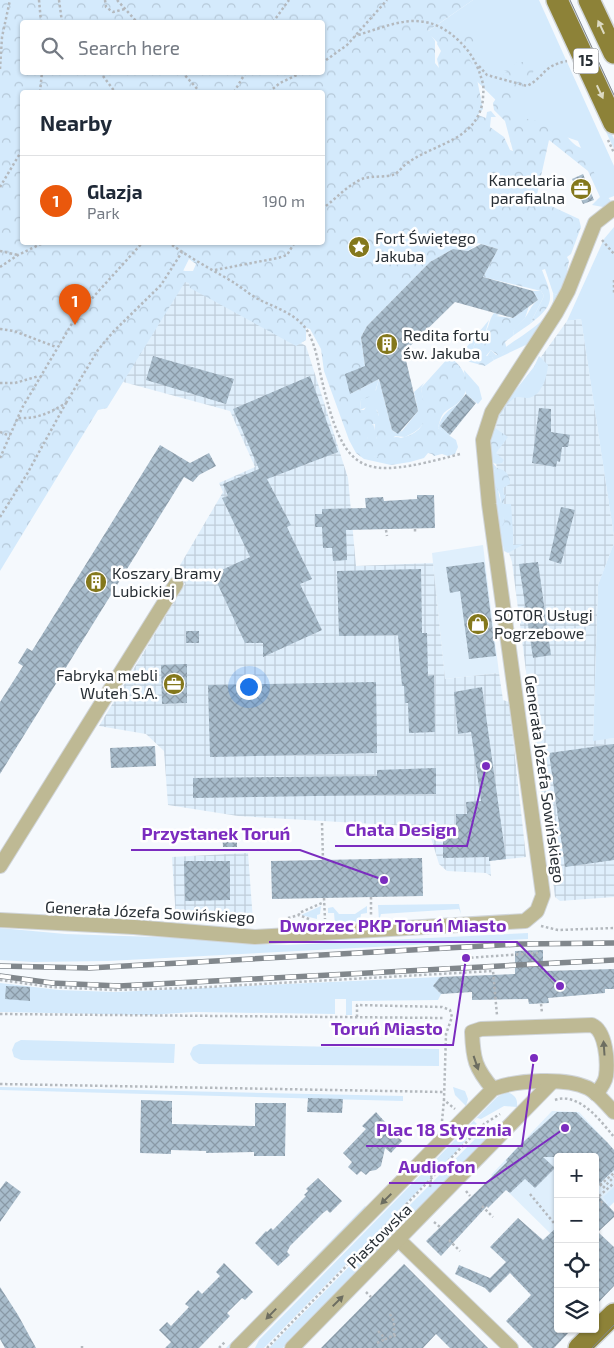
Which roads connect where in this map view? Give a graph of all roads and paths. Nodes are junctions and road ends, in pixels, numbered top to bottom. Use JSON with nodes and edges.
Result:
{"nodes":[{"id":1,"x":10,"y":0,"type":"edge"},
{"id":2,"x":40,"y":0,"type":"edge"},
{"id":3,"x":59,"y":0,"type":"edge"},
{"id":4,"x":104,"y":0,"type":"edge"},
{"id":5,"x":117,"y":0,"type":"edge"},
{"id":6,"x":288,"y":0,"type":"edge"},
{"id":7,"x":386,"y":0,"type":"edge"},
{"id":8,"x":557,"y":0,"type":"edge"},
{"id":9,"x":589,"y":0,"type":"edge"},
{"id":10,"x":125,"y":9,"type":"junction"},
{"id":11,"x":41,"y":20,"type":"edge"},
{"id":12,"x":62,"y":20,"type":"edge"},
{"id":13,"x":135,"y":20,"type":"edge"},
{"id":14,"x":274,"y":20,"type":"edge"},
{"id":15,"x":355,"y":36,"type":"junction"},
{"id":16,"x":614,"y":54,"type":"edge"},
{"id":17,"x":571,"y":60,"type":"dead end"},
{"id":18,"x":325,"y":61,"type":"edge"},
{"id":19,"x":478,"y":65,"type":"junction"},
{"id":20,"x":0,"y":69,"type":"edge"},
{"id":21,"x":42,"y":75,"type":"edge"},
{"id":22,"x":102,"y":75,"type":"edge"},
{"id":23,"x":185,"y":75,"type":"edge"},
{"id":24,"x":244,"y":75,"type":"edge"},
{"id":25,"x":297,"y":75,"type":"edge"},
{"id":26,"x":40,"y":90,"type":"edge"},
{"id":27,"x":114,"y":90,"type":"edge"},
{"id":28,"x":198,"y":90,"type":"edge"},
{"id":29,"x":235,"y":90,"type":"edge"},
{"id":30,"x":272,"y":90,"type":"edge"},
{"id":31,"x":614,"y":123,"type":"edge"},
{"id":32,"x":20,"y":153,"type":"edge"},
{"id":33,"x":0,"y":187,"type":"edge"},
{"id":34,"x":325,"y":206,"type":"edge"},
{"id":35,"x":614,"y":208,"type":"edge"},
{"id":36,"x":39,"y":245,"type":"edge"},
{"id":37,"x":140,"y":245,"type":"edge"},
{"id":38,"x":172,"y":245,"type":"edge"},
{"id":39,"x":293,"y":245,"type":"edge"},
{"id":40,"x":0,"y":251,"type":"edge"},
{"id":41,"x":182,"y":252,"type":"junction"},
{"id":42,"x":18,"y":255,"type":"junction"},
{"id":43,"x":0,"y":267,"type":"edge"},
{"id":44,"x":213,"y":270,"type":"junction"},
{"id":45,"x":614,"y":280,"type":"edge"},
{"id":46,"x":614,"y":294,"type":"edge"},
{"id":47,"x":0,"y":329,"type":"edge"},
{"id":48,"x":56,"y":347,"type":"junction"},
{"id":49,"x":40,"y":375,"type":"junction"},
{"id":50,"x":0,"y":383,"type":"edge"},
{"id":51,"x":66,"y":403,"type":"junction"},
{"id":52,"x":18,"y":418,"type":"junction"},
{"id":53,"x":0,"y":432,"type":"edge"},
{"id":54,"x":10,"y":436,"type":"junction"},
{"id":55,"x":460,"y":454,"type":"dead end"},
{"id":56,"x":0,"y":458,"type":"edge"},
{"id":57,"x":0,"y":517,"type":"edge"},
{"id":58,"x":415,"y":529,"type":"dead end"},
{"id":59,"x":386,"y":530,"type":"dead end"},
{"id":60,"x":415,"y":534,"type":"dead end"},
{"id":61,"x":387,"y":536,"type":"dead end"},
{"id":62,"x":176,"y":584,"type":"dead end"},
{"id":63,"x":322,"y":823,"type":"dead end"},
{"id":64,"x":323,"y":860,"type":"dead end"},
{"id":65,"x":0,"y":866,"type":"edge"},
{"id":66,"x":371,"y":897,"type":"dead end"},
{"id":67,"x":299,"y":915,"type":"junction"},
{"id":68,"x":288,"y":918,"type":"dead end"},
{"id":69,"x":0,"y":920,"type":"edge"},
{"id":70,"x":525,"y":921,"type":"junction"},
{"id":71,"x":325,"y":928,"type":"junction"},
{"id":72,"x":614,"y":928,"type":"edge"},
{"id":73,"x":371,"y":930,"type":"junction"},
{"id":74,"x":538,"y":953,"type":"dead end"},
{"id":75,"x":466,"y":958,"type":"dead end"},
{"id":76,"x":0,"y":980,"type":"edge"},
{"id":77,"x":542,"y":1004,"type":"dead end"},
{"id":78,"x":542,"y":1013,"type":"dead end"},
{"id":79,"x":0,"y":1014,"type":"edge"},
{"id":80,"x":497,"y":1015,"type":"dead end"},
{"id":81,"x":358,"y":1017,"type":"junction"},
{"id":82,"x":445,"y":1018,"type":"dead end"},
{"id":83,"x":552,"y":1082,"type":"junction"},
{"id":84,"x":0,"y":1084,"type":"edge"},
{"id":85,"x":493,"y":1089,"type":"junction"},
{"id":86,"x":444,"y":1092,"type":"junction"},
{"id":87,"x":596,"y":1094,"type":"junction"},
{"id":88,"x":552,"y":1102,"type":"dead end"},
{"id":89,"x":614,"y":1112,"type":"edge"},
{"id":90,"x":460,"y":1113,"type":"dead end"},
{"id":91,"x":484,"y":1124,"type":"dead end"},
{"id":92,"x":614,"y":1136,"type":"edge"},
{"id":93,"x":433,"y":1151,"type":"junction"},
{"id":94,"x":614,"y":1173,"type":"edge"},
{"id":95,"x":614,"y":1177,"type":"edge"},
{"id":96,"x":432,"y":1180,"type":"junction"},
{"id":97,"x":614,"y":1183,"type":"edge"},
{"id":98,"x":430,"y":1188,"type":"dead end"},
{"id":99,"x":466,"y":1191,"type":"dead end"},
{"id":100,"x":530,"y":1194,"type":"dead end"},
{"id":101,"x":599,"y":1194,"type":"edge"},
{"id":102,"x":470,"y":1196,"type":"dead end"},
{"id":103,"x":598,"y":1198,"type":"edge"},
{"id":104,"x":602,"y":1205,"type":"dead end"},
{"id":105,"x":482,"y":1206,"type":"dead end"},
{"id":106,"x":493,"y":1216,"type":"dead end"},
{"id":107,"x":434,"y":1222,"type":"dead end"},
{"id":108,"x":554,"y":1223,"type":"edge"},
{"id":109,"x":440,"y":1227,"type":"dead end"},
{"id":110,"x":399,"y":1240,"type":"junction"},
{"id":111,"x":449,"y":1240,"type":"dead end"},
{"id":112,"x":460,"y":1251,"type":"dead end"},
{"id":113,"x":366,"y":1292,"type":"dead end"},
{"id":114,"x":371,"y":1297,"type":"dead end"},
{"id":115,"x":390,"y":1314,"type":"dead end"},
{"id":116,"x":614,"y":1314,"type":"edge"},
{"id":117,"x":378,"y":1331,"type":"dead end"},
{"id":118,"x":394,"y":1335,"type":"junction"},
{"id":119,"x":386,"y":1338,"type":"junction"},
{"id":120,"x":397,"y":1338,"type":"dead end"},
{"id":121,"x":377,"y":1344,"type":"dead end"},
{"id":122,"x":237,"y":1348,"type":"edge"},
{"id":123,"x":267,"y":1348,"type":"edge"},
{"id":124,"x":292,"y":1348,"type":"edge"},
{"id":125,"x":511,"y":1348,"type":"edge"},
{"id":126,"x":579,"y":1348,"type":"edge"}],
"edges":[{"from":1,"to":20,"type":"path"},
{"from":2,"to":11,"type":"path"},
{"from":3,"to":12,"type":"path"},
{"from":4,"to":10,"type":"path"},
{"from":5,"to":10,"type":"path"},
{"from":6,"to":14,"type":"path"},
{"from":7,"to":15,"type":"path"},
{"from":8,"to":31,"type":"main road","number":"15","one_way":true},
{"from":16,"to":9,"type":"main road","number":"15","one_way":true},
{"from":10,"to":13,"type":"path"},
{"from":15,"to":18,"type":"path"},
{"from":15,"to":19,"type":"path"},
{"from":17,"to":19,"type":"path"},
{"from":19,"to":34,"type":"path"},
{"from":21,"to":26,"type":"path"},
{"from":22,"to":27,"type":"path"},
{"from":23,"to":28,"type":"path"},
{"from":24,"to":29,"type":"path"},
{"from":25,"to":30,"type":"path"},
{"from":32,"to":33,"type":"path"},
{"from":35,"to":70,"type":"street","name":"Generała Józefa Sowińskiego"},
{"from":36,"to":42,"type":"path"},
{"from":37,"to":48,"type":"path"},
{"from":38,"to":41,"type":"path"},
{"from":39,"to":44,"type":"path"},
{"from":40,"to":42,"type":"path"},
{"from":41,"to":44,"type":"path"},
{"from":41,"to":51,"type":"path"},
{"from":42,"to":43,"type":"path"},
{"from":44,"to":55,"type":"path"},
{"from":45,"to":46,"type":"path"},
{"from":47,"to":48,"type":"path"},
{"from":48,"to":49,"type":"path"},
{"from":49,"to":50,"type":"path"},
{"from":49,"to":52,"type":"path"},
{"from":51,"to":52,"type":"path"},
{"from":51,"to":57,"type":"path"},
{"from":52,"to":54,"type":"path"},
{"from":53,"to":54,"type":"path"},
{"from":54,"to":56,"type":"path"},
{"from":58,"to":60,"type":"path"},
{"from":59,"to":61,"type":"path"},
{"from":62,"to":65,"type":"street"},
{"from":63,"to":64,"type":"path"},
{"from":66,"to":73,"type":"path"},
{"from":67,"to":68,"type":"path"},
{"from":67,"to":71,"type":"path"},
{"from":67,"to":71,"type":"path"},
{"from":69,"to":71,"type":"street","name":"Generała Józefa Sowińskiego"},
{"from":70,"to":72,"type":"path"},
{"from":70,"to":73,"type":"street","name":"Generała Józefa Sowińskiego"},
{"from":71,"to":73,"type":"street","name":"Generała Józefa Sowińskiego"},
{"from":74,"to":75,"type":"path"},
{"from":76,"to":80,"type":"path"},
{"from":77,"to":78,"type":"path"},
{"from":79,"to":81,"type":"path"},
{"from":81,"to":82,"type":"path"},
{"from":81,"to":86,"type":"path"},
{"from":83,"to":85,"type":"street"},
{"from":83,"to":87,"type":"street"},
{"from":83,"to":110,"type":"street","name":"Piastowska"},
{"from":84,"to":86,"type":"path"},
{"from":87,"to":85,"type":"street","one_way":true},
{"from":85,"to":93,"type":"street","name":"Piastowska"},
{"from":86,"to":90,"type":"path"},
{"from":87,"to":89,"type":"street"},
{"from":88,"to":92,"type":"path"},
{"from":91,"to":96,"type":"path"},
{"from":93,"to":96,"type":"path"},
{"from":93,"to":122,"type":"street","name":"Piastowska","one_way":true},
{"from":94,"to":95,"type":"path"},
{"from":96,"to":98,"type":"path"},
{"from":96,"to":123,"type":"path"},
{"from":97,"to":101,"type":"path"},
{"from":99,"to":102,"type":"path"},
{"from":100,"to":108,"type":"path"},
{"from":103,"to":104,"type":"path"},
{"from":105,"to":106,"type":"path"},
{"from":107,"to":109,"type":"path"},
{"from":124,"to":110,"type":"street","name":"Piastowska","one_way":true},
{"from":110,"to":125,"type":"street"},
{"from":111,"to":112,"type":"path"},
{"from":113,"to":114,"type":"path"},
{"from":115,"to":118,"type":"path"},
{"from":116,"to":126,"type":"main road"},
{"from":117,"to":119,"type":"path"},
{"from":118,"to":119,"type":"path"},
{"from":118,"to":120,"type":"path"},
{"from":119,"to":121,"type":"path"}]}
